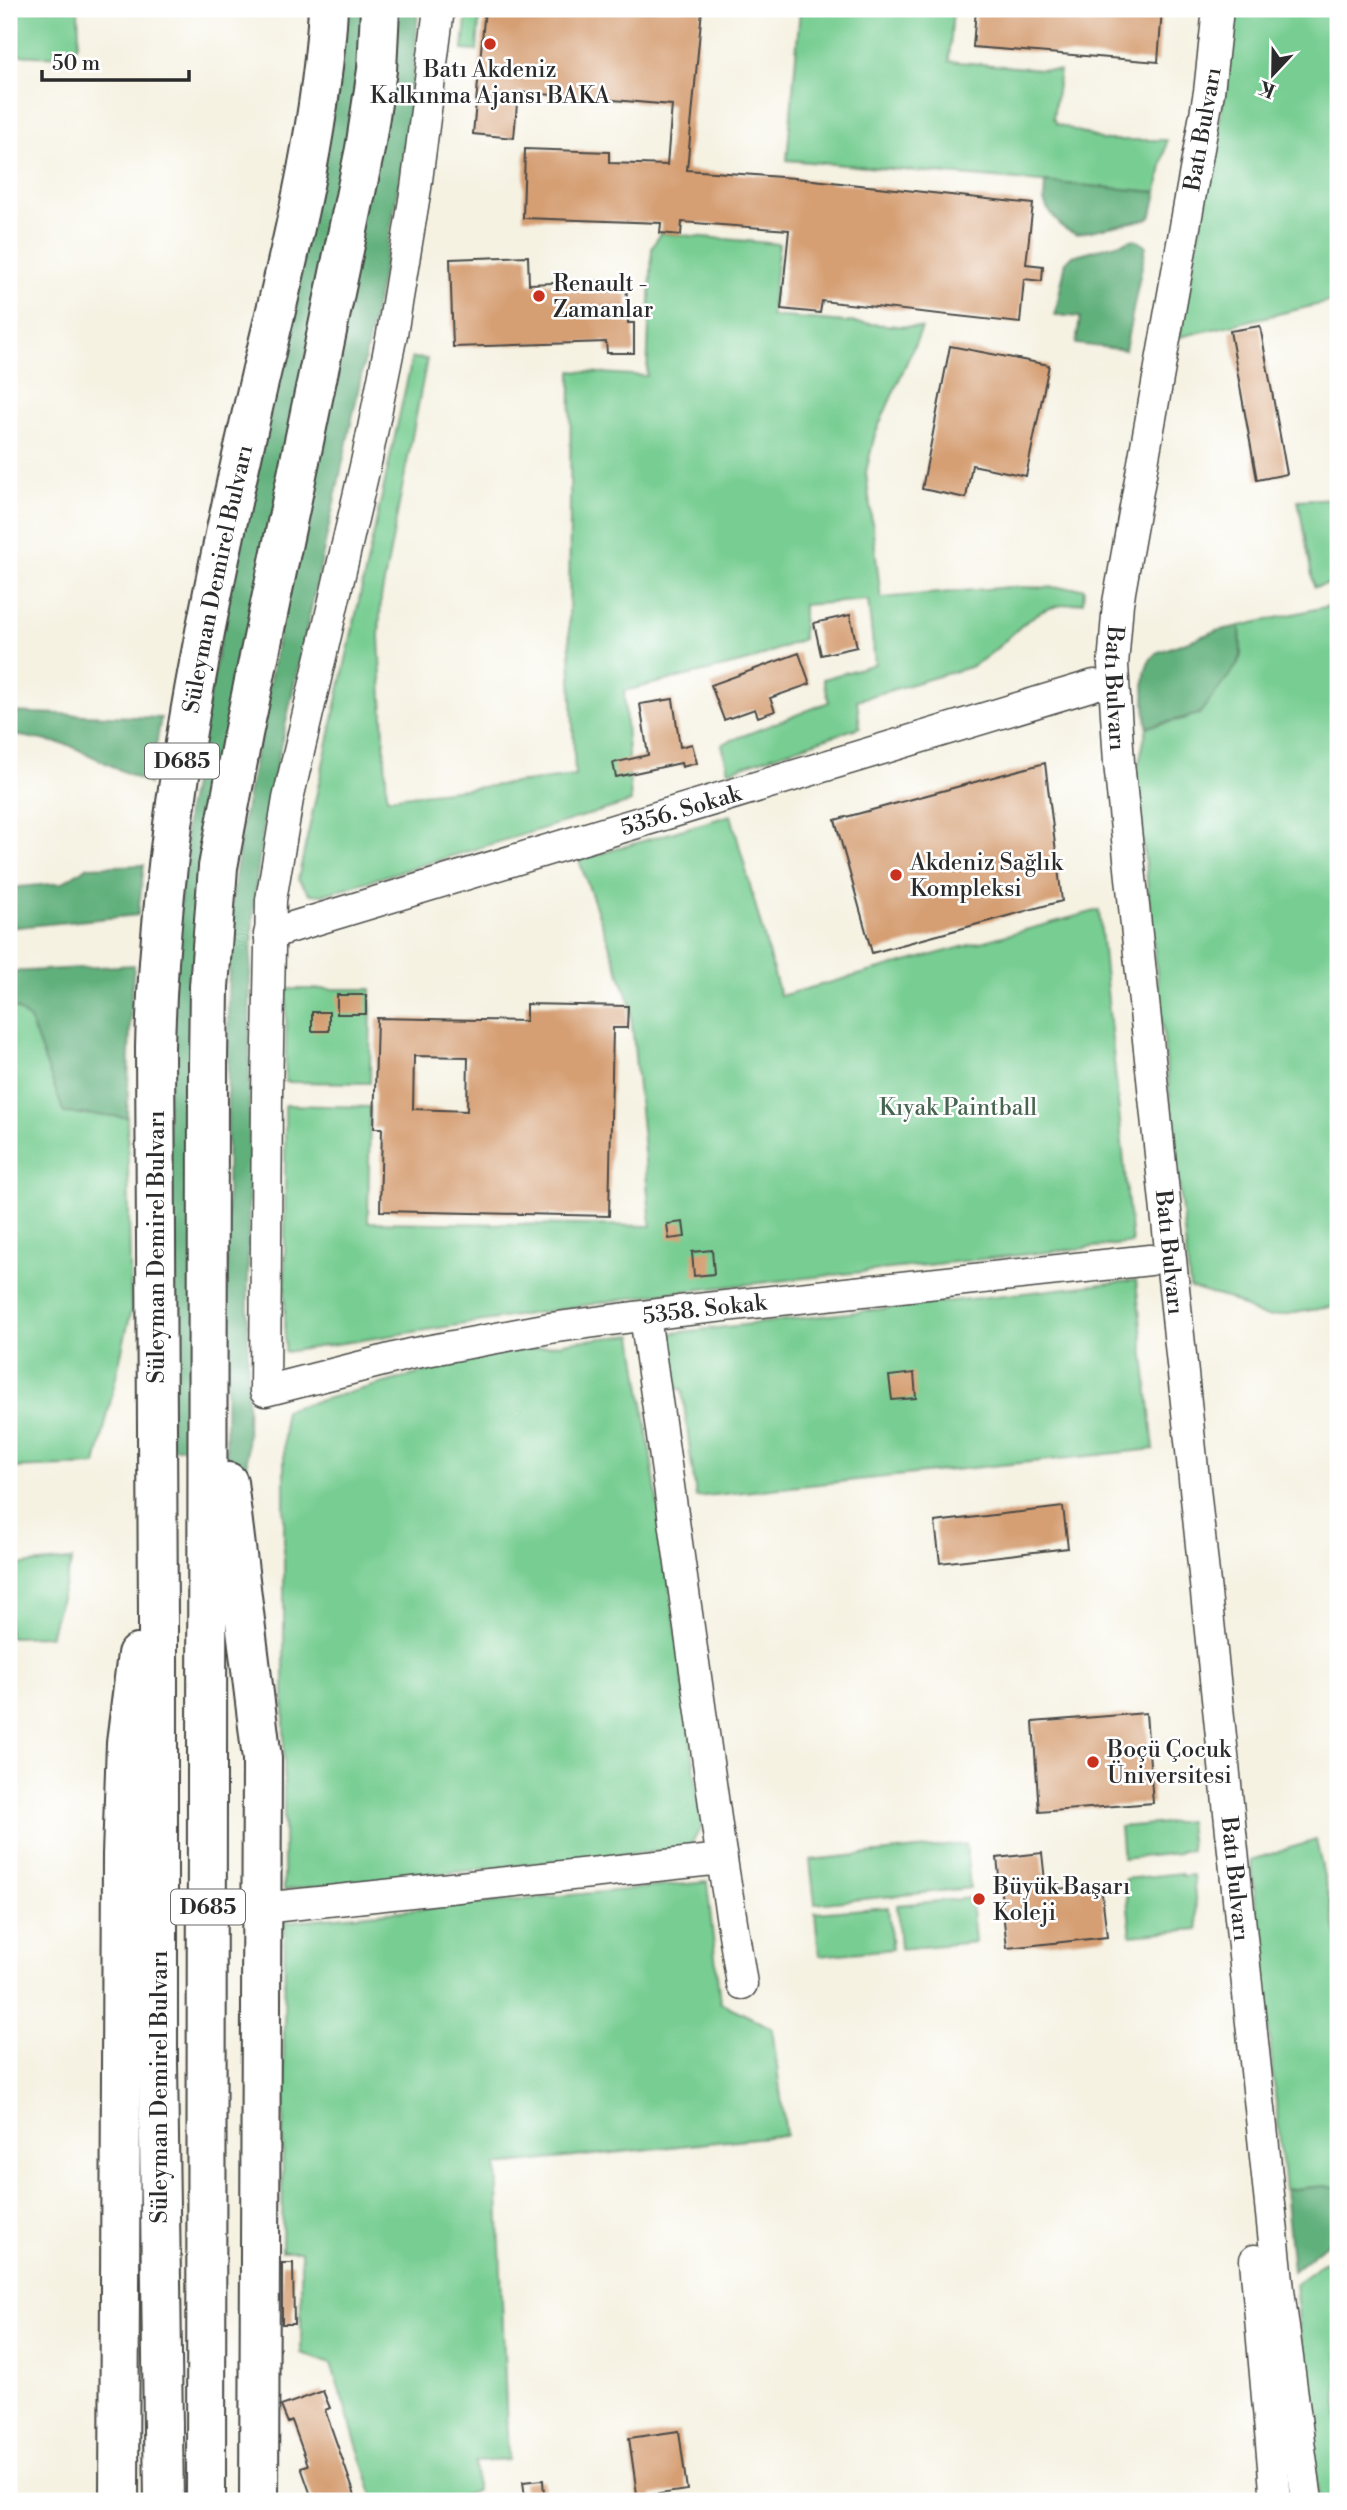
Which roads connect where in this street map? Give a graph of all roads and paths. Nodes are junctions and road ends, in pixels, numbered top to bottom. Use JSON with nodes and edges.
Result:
{"nodes":[{"id":1,"x":328,"y":9,"type":"edge"},
{"id":2,"x":380,"y":9,"type":"edge"},
{"id":3,"x":439,"y":9,"type":"edge"},
{"id":4,"x":1199,"y":9,"type":"edge"},
{"id":5,"x":1219,"y":9,"type":"edge"},
{"id":6,"x":1094,"y":685,"type":"junction"},
{"id":7,"x":269,"y":934,"type":"junction"},
{"id":8,"x":1150,"y":1260,"type":"junction"},
{"id":9,"x":208,"y":1316,"type":"junction"},
{"id":10,"x":645,"y":1316,"type":"junction"},
{"id":11,"x":157,"y":1527,"type":"junction"},
{"id":12,"x":722,"y":1859,"type":"junction"},
{"id":13,"x":261,"y":1908,"type":"junction"},
{"id":14,"x":742,"y":1984,"type":"dead end"},
{"id":15,"x":206,"y":2499,"type":"edge"},
{"id":16,"x":119,"y":2501,"type":"edge"},
{"id":17,"x":164,"y":2501,"type":"edge"},
{"id":18,"x":259,"y":2501,"type":"edge"},
{"id":19,"x":1276,"y":2501,"type":"edge"},
{"id":20,"x":1307,"y":2501,"type":"edge"}],
"edges":[{"from":1,"to":11,"type":"highway","name":"Süleyman Demirel Bulvarı","number":"D685"},
{"from":2,"to":9,"type":"highway","number":"D685"},
{"from":3,"to":7,"type":"street"},
{"from":4,"to":6,"type":"street","name":"Batı Bulvarı"},
{"from":5,"to":20,"type":"street","name":"Batı Bulvarı"},
{"from":6,"to":7,"type":"street","name":"5356. Sokak"},
{"from":6,"to":8,"type":"street","name":"Batı Bulvarı"},
{"from":7,"to":10,"type":"street","name":"5358. Sokak"},
{"from":8,"to":10,"type":"street","name":"5358. Sokak"},
{"from":8,"to":19,"type":"street","name":"Batı Bulvarı"},
{"from":9,"to":13,"type":"highway"},
{"from":9,"to":15,"type":"highway","number":"D685"},
{"from":10,"to":12,"type":"street"},
{"from":11,"to":16,"type":"highway"},
{"from":11,"to":17,"type":"highway","name":"Süleyman Demirel Bulvarı","number":"D685"},
{"from":12,"to":13,"type":"street"},
{"from":12,"to":14,"type":"street"},
{"from":13,"to":18,"type":"highway"}]}
